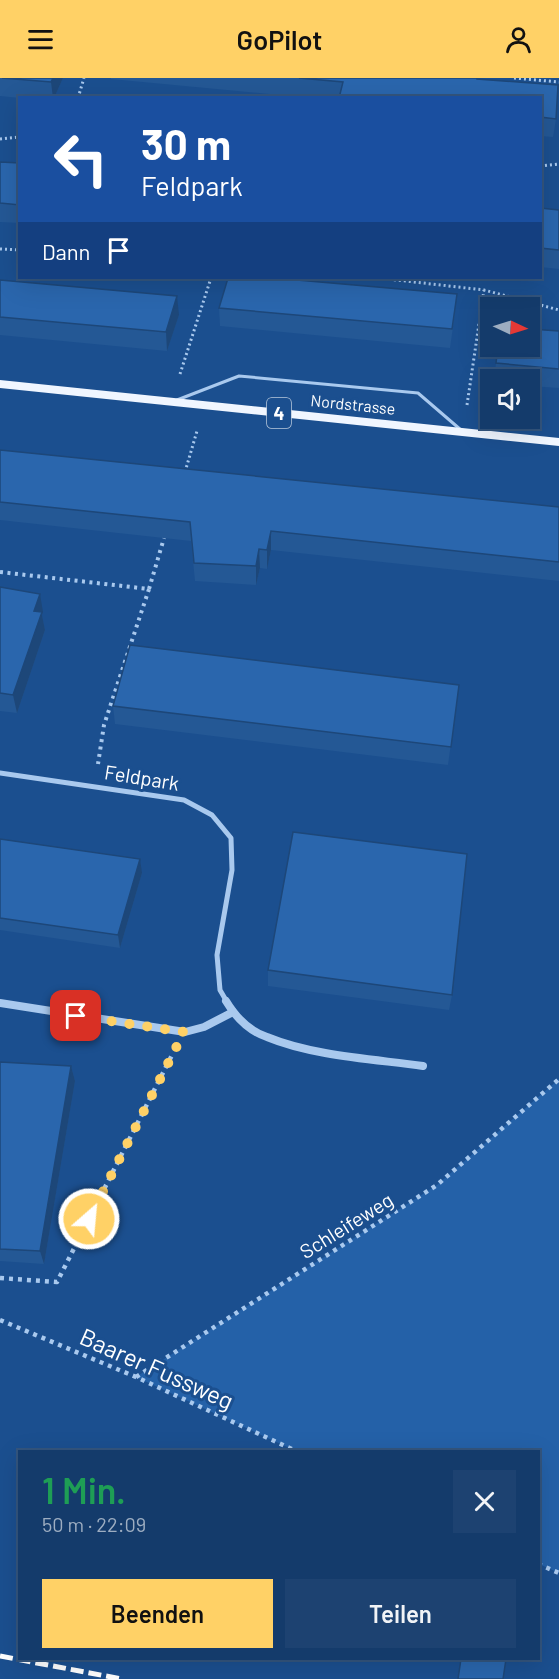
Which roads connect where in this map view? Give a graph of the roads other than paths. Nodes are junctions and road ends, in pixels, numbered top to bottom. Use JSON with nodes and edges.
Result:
{"nodes":[{"id":1,"x":0,"y":384,"type":"edge"},
{"id":2,"x":172,"y":402,"type":"junction"},
{"id":3,"x":463,"y":432,"type":"junction"},
{"id":4,"x":559,"y":442,"type":"edge"},
{"id":5,"x":0,"y":773,"type":"edge"},
{"id":6,"x":0,"y":1004,"type":"edge"},
{"id":7,"x":233,"y":1012,"type":"junction"},
{"id":8,"x":423,"y":1066,"type":"dead end"}],
"edges":[{"from":1,"to":2,"type":"main road","name":"Nordstrasse","number":"4"},
{"from":2,"to":3,"type":"main road","name":"Nordstrasse","number":"4"},
{"from":2,"to":3,"type":"lane"},
{"from":3,"to":4,"type":"main road","name":"Nordstrasse","number":"4"},
{"from":5,"to":7,"type":"street","name":"Feldpark"},
{"from":6,"to":7,"type":"street"},
{"from":7,"to":8,"type":"street","name":"Feldpark"}]}
